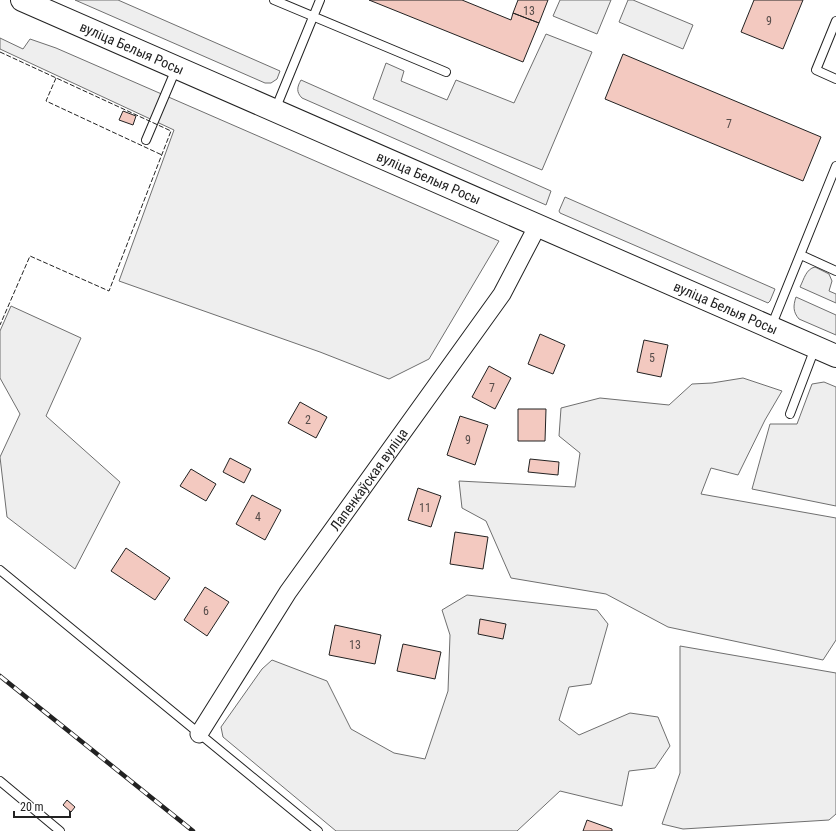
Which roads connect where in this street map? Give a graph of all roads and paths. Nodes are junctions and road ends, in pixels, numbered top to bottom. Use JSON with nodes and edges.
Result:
{"nodes":[{"id":1,"x":22,"y":0,"type":"edge"},
{"id":2,"x":274,"y":0,"type":"edge"},
{"id":3,"x":320,"y":0,"type":"edge"},
{"id":4,"x":313,"y":17,"type":"junction"},
{"id":5,"x":836,"y":21,"type":"edge"},
{"id":6,"x":176,"y":67,"type":"junction"},
{"id":7,"x":446,"y":72,"type":"dead end"},
{"id":8,"x":836,"y":78,"type":"edge"},
{"id":9,"x":275,"y":110,"type":"junction"},
{"id":10,"x":146,"y":140,"type":"dead end"},
{"id":11,"x":836,"y":166,"type":"edge"},
{"id":12,"x":538,"y":225,"type":"junction"},
{"id":13,"x":801,"y":255,"type":"junction"},
{"id":14,"x":836,"y":271,"type":"edge"},
{"id":15,"x":771,"y":328,"type":"junction"},
{"id":16,"x":816,"y":347,"type":"junction"},
{"id":17,"x":836,"y":356,"type":"edge"},
{"id":18,"x":790,"y":414,"type":"dead end"},
{"id":19,"x":0,"y":570,"type":"edge"},
{"id":20,"x":199,"y":734,"type":"junction"},
{"id":21,"x":0,"y":781,"type":"edge"},
{"id":22,"x":60,"y":831,"type":"edge"},
{"id":23,"x":318,"y":831,"type":"edge"}],
"edges":[{"from":1,"to":6,"type":"main road","name":"вуліца Белыя Росы"},
{"from":2,"to":4,"type":"lane"},
{"from":3,"to":4,"type":"lane"},
{"from":4,"to":7,"type":"lane"},
{"from":4,"to":9,"type":"lane"},
{"from":5,"to":8,"type":"lane"},
{"from":6,"to":9,"type":"main road","name":"вуліца Белыя Росы"},
{"from":6,"to":10,"type":"lane"},
{"from":9,"to":12,"type":"main road","name":"вуліца Белыя Росы"},
{"from":11,"to":13,"type":"lane"},
{"from":12,"to":15,"type":"main road","name":"вуліца Белыя Росы"},
{"from":12,"to":20,"type":"street","name":"Лапенкаўская вуліца"},
{"from":13,"to":14,"type":"lane"},
{"from":13,"to":15,"type":"lane"},
{"from":15,"to":16,"type":"main road","name":"вуліца Белыя Росы"},
{"from":16,"to":17,"type":"main road","name":"вуліца Белыя Росы"},
{"from":16,"to":18,"type":"lane"},
{"from":19,"to":20,"type":"lane"},
{"from":20,"to":23,"type":"lane"},
{"from":21,"to":22,"type":"lane"}]}
